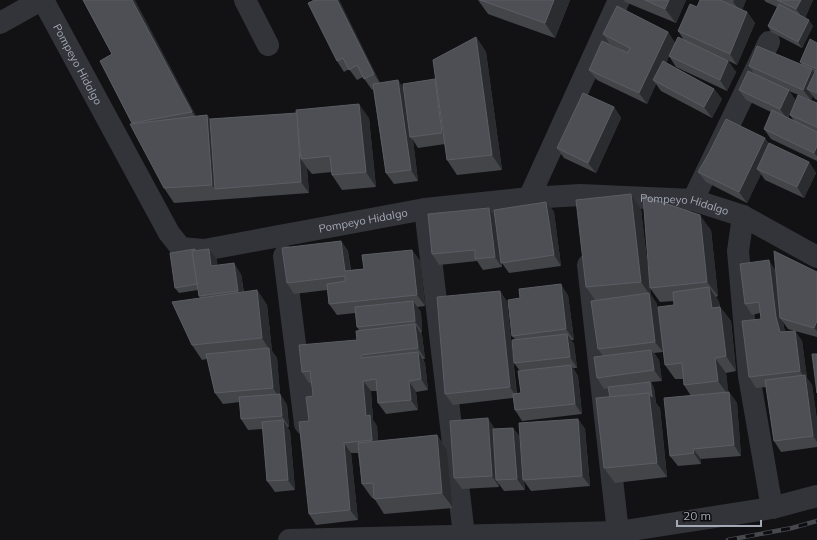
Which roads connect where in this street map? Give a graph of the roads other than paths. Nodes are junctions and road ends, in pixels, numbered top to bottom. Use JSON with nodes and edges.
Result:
{"nodes":[{"id":1,"x":42,"y":0,"type":"edge"},
{"id":2,"x":245,"y":0,"type":"edge"},
{"id":3,"x":619,"y":0,"type":"edge"},
{"id":4,"x":0,"y":23,"type":"edge"},
{"id":5,"x":769,"y":42,"type":"dead end"},
{"id":6,"x":268,"y":45,"type":"dead end"},
{"id":7,"x":580,"y":195,"type":"junction"},
{"id":8,"x":529,"y":198,"type":"junction"},
{"id":9,"x":693,"y":200,"type":"junction"},
{"id":10,"x":425,"y":209,"type":"junction"},
{"id":11,"x":743,"y":216,"type":"junction"},
{"id":12,"x":582,"y":218,"type":"edge"},
{"id":13,"x":281,"y":235,"type":"junction"},
{"id":14,"x":585,"y":242,"type":"edge"},
{"id":15,"x":817,"y":257,"type":"edge"},
{"id":16,"x":305,"y":424,"type":"edge"},
{"id":17,"x":817,"y":496,"type":"edge"},
{"id":18,"x":772,"y":508,"type":"junction"},
{"id":19,"x":618,"y":532,"type":"junction"},
{"id":20,"x":464,"y":535,"type":"junction"},
{"id":21,"x":289,"y":540,"type":"edge"}],
"edges":[{"from":1,"to":4,"type":"street"},
{"from":1,"to":13,"type":"street","name":"Pompeyo Hidalgo"},
{"from":2,"to":6,"type":"street"},
{"from":3,"to":8,"type":"street"},
{"from":5,"to":9,"type":"street"},
{"from":7,"to":8,"type":"street","name":"Pompeyo Hidalgo"},
{"from":7,"to":9,"type":"street","name":"Pompeyo Hidalgo"},
{"from":7,"to":12,"type":"street"},
{"from":8,"to":10,"type":"street","name":"Pompeyo Hidalgo"},
{"from":9,"to":11,"type":"street","name":"Pompeyo Hidalgo"},
{"from":10,"to":13,"type":"street","name":"Pompeyo Hidalgo"},
{"from":10,"to":20,"type":"street"},
{"from":11,"to":15,"type":"street","name":"Pompeyo Hidalgo"},
{"from":11,"to":18,"type":"street"},
{"from":13,"to":16,"type":"street"},
{"from":14,"to":19,"type":"street"},
{"from":17,"to":18,"type":"street"},
{"from":18,"to":19,"type":"street"},
{"from":19,"to":20,"type":"street"},
{"from":20,"to":21,"type":"street"}]}
